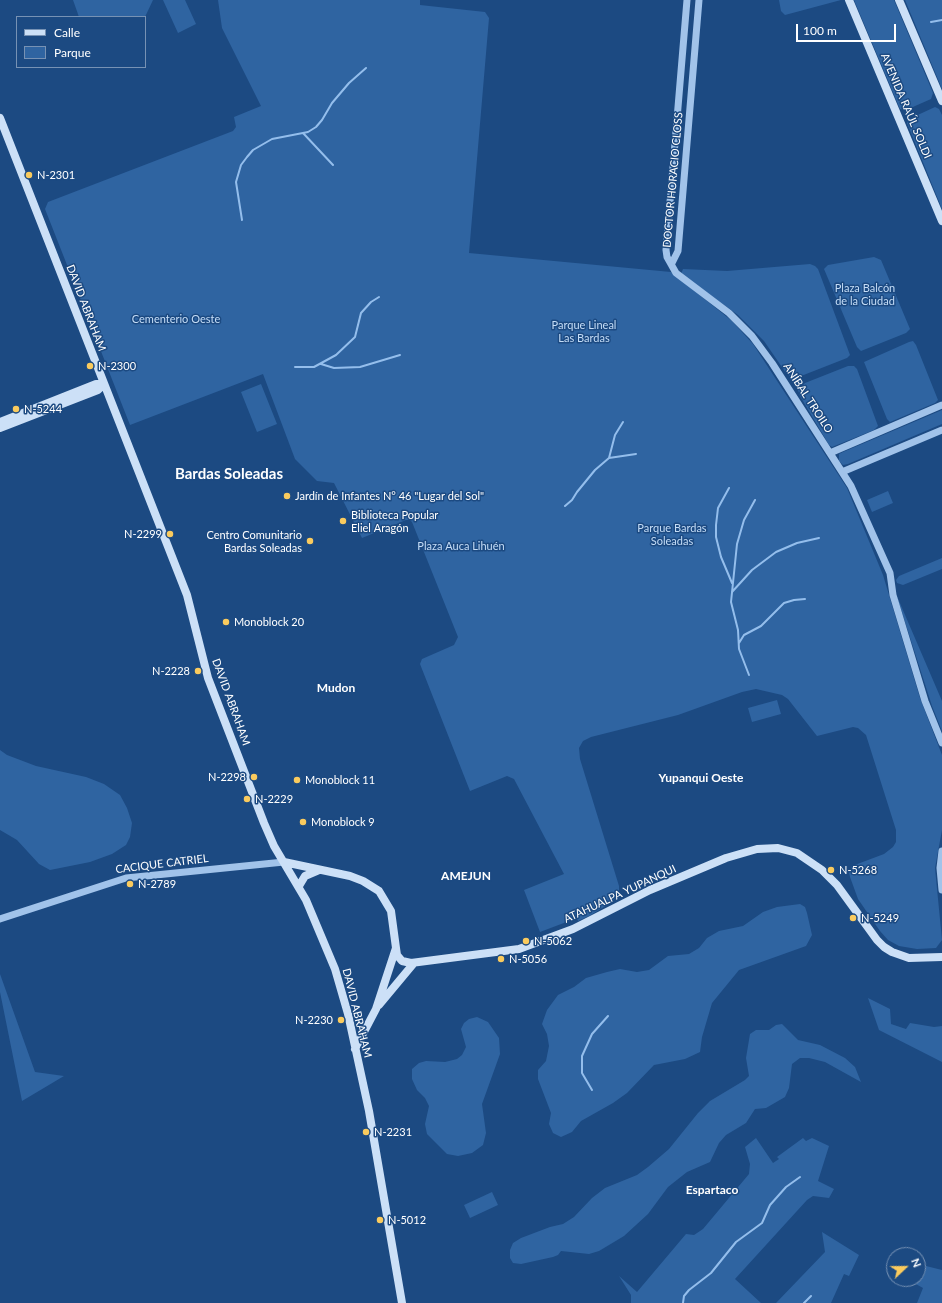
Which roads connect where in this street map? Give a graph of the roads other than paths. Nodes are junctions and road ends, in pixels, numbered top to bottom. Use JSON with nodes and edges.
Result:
{"nodes":[{"id":1,"x":687,"y":0,"type":"edge"},
{"id":2,"x":699,"y":0,"type":"edge"},
{"id":3,"x":849,"y":0,"type":"edge"},
{"id":4,"x":899,"y":0,"type":"edge"},
{"id":5,"x":942,"y":101,"type":"edge"},
{"id":6,"x":0,"y":118,"type":"edge"},
{"id":7,"x":942,"y":221,"type":"edge"},
{"id":8,"x":672,"y":263,"type":"junction"},
{"id":9,"x":104,"y":384,"type":"junction"},
{"id":10,"x":942,"y":405,"type":"edge"},
{"id":11,"x":0,"y":422,"type":"edge"},
{"id":12,"x":0,"y":428,"type":"edge"},
{"id":13,"x":942,"y":430,"type":"edge"},
{"id":14,"x":830,"y":453,"type":"junction"},
{"id":15,"x":842,"y":472,"type":"junction"},
{"id":16,"x":942,"y":743,"type":"edge"},
{"id":17,"x":942,"y":851,"type":"edge"},
{"id":18,"x":284,"y":862,"type":"junction"},
{"id":19,"x":321,"y":870,"type":"junction"},
{"id":20,"x":299,"y":886,"type":"junction"},
{"id":21,"x":942,"y":890,"type":"edge"},
{"id":22,"x":0,"y":919,"type":"edge"},
{"id":23,"x":396,"y":948,"type":"junction"},
{"id":24,"x":942,"y":957,"type":"edge"},
{"id":25,"x":414,"y":963,"type":"junction"},
{"id":26,"x":376,"y":1009,"type":"junction"},
{"id":27,"x":356,"y":1049,"type":"junction"},
{"id":28,"x":402,"y":1303,"type":"edge"}],
"edges":[{"from":1,"to":8,"type":"street","name":"DOCTOR HORACIO CLOSS"},
{"from":2,"to":8,"type":"street","name":"DOCTOR HORACIO CLOSS"},
{"from":3,"to":7,"type":"main road","name":"AVENIDA RAÚL SOLDI"},
{"from":4,"to":5,"type":"main road"},
{"from":6,"to":9,"type":"main road","name":"DAVID ABRAHAM"},
{"from":8,"to":14,"type":"street","name":"ANÍBAL TROILO"},
{"from":9,"to":11,"type":"main road"},
{"from":9,"to":12,"type":"main road"},
{"from":9,"to":18,"type":"main road","name":"DAVID ABRAHAM"},
{"from":10,"to":14,"type":"street"},
{"from":13,"to":15,"type":"street"},
{"from":14,"to":15,"type":"street","name":"ANÍBAL TROILO"},
{"from":15,"to":16,"type":"street","name":"ANÍBAL TROILO"},
{"from":17,"to":21,"type":"street"},
{"from":18,"to":19,"type":"main road"},
{"from":18,"to":20,"type":"main road","name":"DAVID ABRAHAM"},
{"from":18,"to":22,"type":"street","name":"CACIQUE CATRIEL"},
{"from":19,"to":20,"type":"main road"},
{"from":19,"to":23,"type":"main road"},
{"from":20,"to":27,"type":"main road","name":"DAVID ABRAHAM"},
{"from":23,"to":25,"type":"main road"},
{"from":23,"to":26,"type":"main road"},
{"from":24,"to":25,"type":"main road","name":"ATAHUALPA YUPANQUI"},
{"from":25,"to":26,"type":"main road"},
{"from":26,"to":27,"type":"main road"},
{"from":27,"to":28,"type":"main road","name":"DAVID ABRAHAM"}]}
